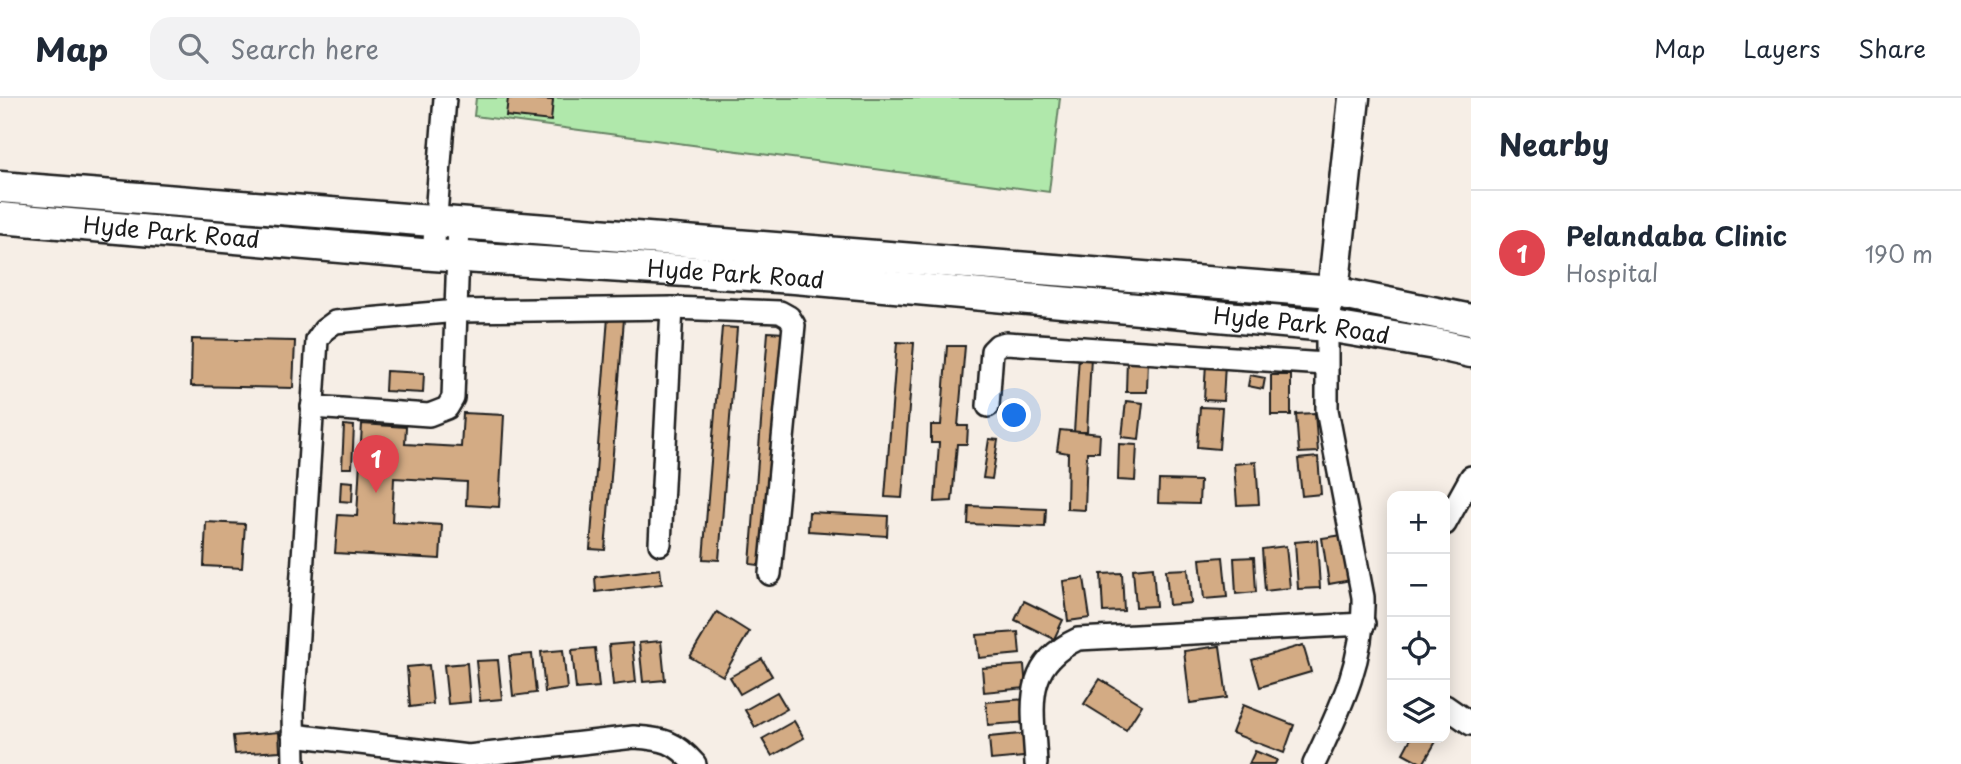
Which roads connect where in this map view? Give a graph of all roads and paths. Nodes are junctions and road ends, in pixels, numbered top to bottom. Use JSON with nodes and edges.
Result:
{"nodes":[{"id":1,"x":445,"y":98,"type":"edge"},
{"id":2,"x":1354,"y":98,"type":"edge"},
{"id":3,"x":0,"y":187,"type":"edge"},
{"id":4,"x":0,"y":218,"type":"edge"},
{"id":5,"x":448,"y":222,"type":"junction"},
{"id":6,"x":445,"y":256,"type":"junction"},
{"id":7,"x":1333,"y":292,"type":"junction"},
{"id":8,"x":672,"y":308,"type":"junction"},
{"id":9,"x":457,"y":311,"type":"junction"},
{"id":10,"x":1471,"y":320,"type":"edge"},
{"id":11,"x":1326,"y":326,"type":"junction"},
{"id":12,"x":1471,"y":352,"type":"edge"},
{"id":13,"x":1325,"y":363,"type":"junction"},
{"id":14,"x":988,"y":406,"type":"dead end"},
{"id":15,"x":312,"y":407,"type":"junction"},
{"id":16,"x":1471,"y":477,"type":"edge"},
{"id":17,"x":1450,"y":515,"type":"edge"},
{"id":18,"x":660,"y":544,"type":"dead end"},
{"id":19,"x":770,"y":574,"type":"dead end"},
{"id":20,"x":1364,"y":624,"type":"junction"},
{"id":21,"x":1450,"y":709,"type":"edge"},
{"id":22,"x":1471,"y":724,"type":"edge"},
{"id":23,"x":293,"y":735,"type":"junction"},
{"id":24,"x":294,"y":764,"type":"edge"},
{"id":25,"x":695,"y":764,"type":"edge"},
{"id":26,"x":1037,"y":764,"type":"edge"},
{"id":27,"x":1314,"y":764,"type":"edge"}],
"edges":[{"from":1,"to":5,"type":"street"},
{"from":2,"to":7,"type":"street"},
{"from":3,"to":5,"type":"street","name":"Hyde Park Road"},
{"from":4,"to":6,"type":"street","name":"Hyde Park Road"},
{"from":5,"to":6,"type":"street"},
{"from":5,"to":7,"type":"street","name":"Hyde Park Road"},
{"from":6,"to":9,"type":"street"},
{"from":6,"to":11,"type":"street","name":"Hyde Park Road"},
{"from":7,"to":10,"type":"street","name":"Hyde Park Road"},
{"from":7,"to":11,"type":"street"},
{"from":8,"to":9,"type":"street"},
{"from":8,"to":18,"type":"street"},
{"from":8,"to":19,"type":"street"},
{"from":9,"to":15,"type":"street"},
{"from":9,"to":15,"type":"street"},
{"from":11,"to":12,"type":"street","name":"Hyde Park Road"},
{"from":11,"to":13,"type":"street"},
{"from":13,"to":14,"type":"street"},
{"from":13,"to":20,"type":"street"},
{"from":15,"to":23,"type":"street"},
{"from":16,"to":17,"type":"street"},
{"from":20,"to":26,"type":"street"},
{"from":20,"to":27,"type":"street"},
{"from":21,"to":22,"type":"street"},
{"from":23,"to":24,"type":"street"},
{"from":23,"to":25,"type":"street"}]}
